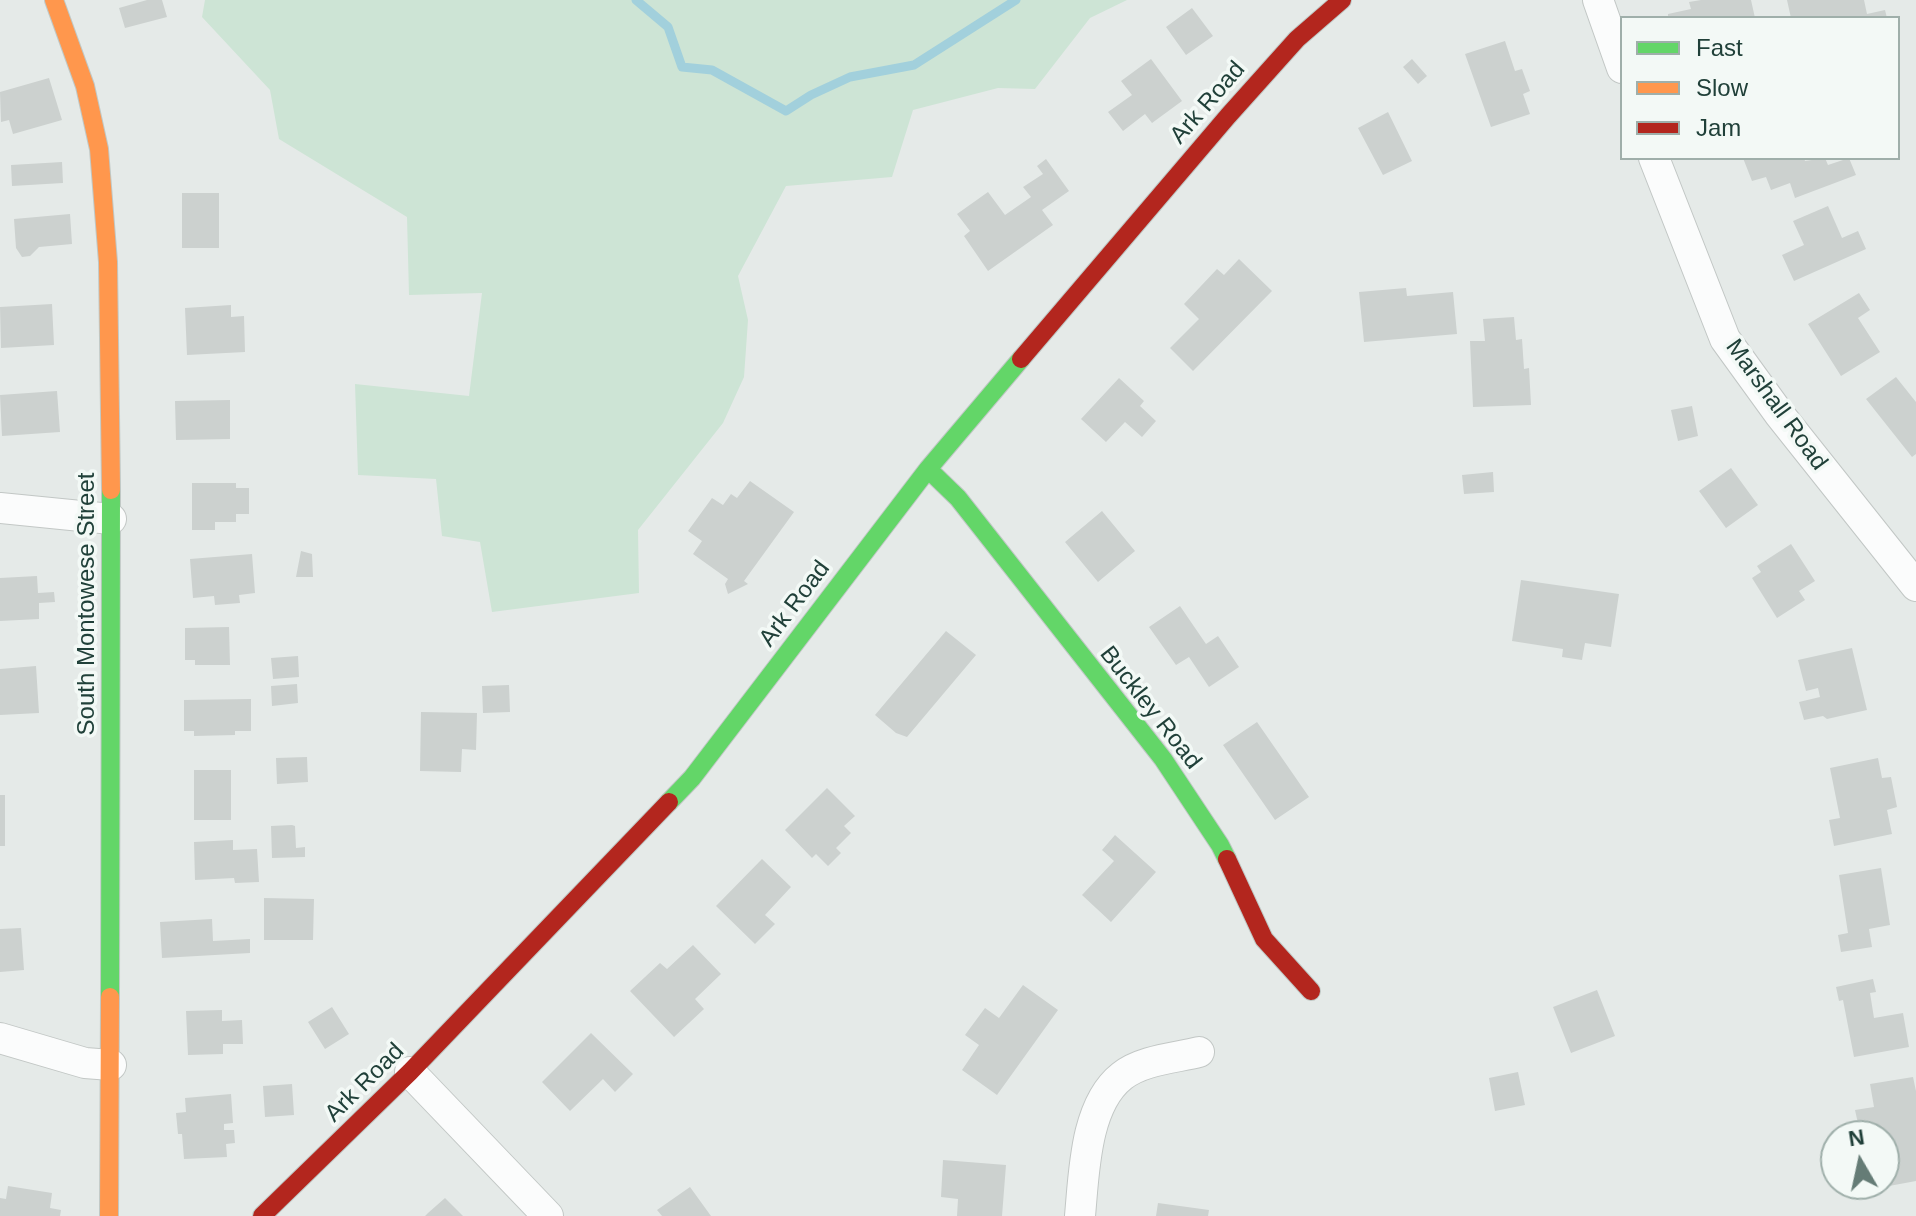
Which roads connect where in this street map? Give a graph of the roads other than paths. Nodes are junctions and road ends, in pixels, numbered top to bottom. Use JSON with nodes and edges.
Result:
{"nodes":[{"id":1,"x":54,"y":0,"type":"edge"},
{"id":2,"x":1342,"y":0,"type":"edge"},
{"id":3,"x":1598,"y":0,"type":"edge"},
{"id":4,"x":1620,"y":62,"type":"edge"},
{"id":5,"x":1655,"y":160,"type":"edge"},
{"id":6,"x":928,"y":469,"type":"junction"},
{"id":7,"x":0,"y":508,"type":"edge"},
{"id":8,"x":111,"y":519,"type":"junction"},
{"id":9,"x":1916,"y":586,"type":"edge"},
{"id":10,"x":1311,"y":991,"type":"dead end"},
{"id":11,"x":0,"y":1038,"type":"edge"},
{"id":12,"x":1199,"y":1052,"type":"dead end"},
{"id":13,"x":111,"y":1065,"type":"junction"},
{"id":14,"x":410,"y":1072,"type":"junction"},
{"id":15,"x":109,"y":1216,"type":"edge"},
{"id":16,"x":262,"y":1216,"type":"edge"},
{"id":17,"x":548,"y":1216,"type":"edge"},
{"id":18,"x":1080,"y":1216,"type":"edge"}],
"edges":[{"from":1,"to":8,"type":"street","name":"South Montowese Street"},
{"from":2,"to":6,"type":"street","name":"Ark Road"},
{"from":3,"to":4,"type":"street"},
{"from":5,"to":9,"type":"street","name":"Marshall Road"},
{"from":6,"to":10,"type":"street","name":"Buckley Road"},
{"from":6,"to":14,"type":"street","name":"Ark Road"},
{"from":7,"to":8,"type":"street"},
{"from":8,"to":13,"type":"street","name":"South Montowese Street"},
{"from":11,"to":13,"type":"street"},
{"from":12,"to":18,"type":"street"},
{"from":13,"to":15,"type":"street","name":"South Montowese Street"},
{"from":14,"to":16,"type":"street","name":"Ark Road"},
{"from":14,"to":17,"type":"street"}]}
